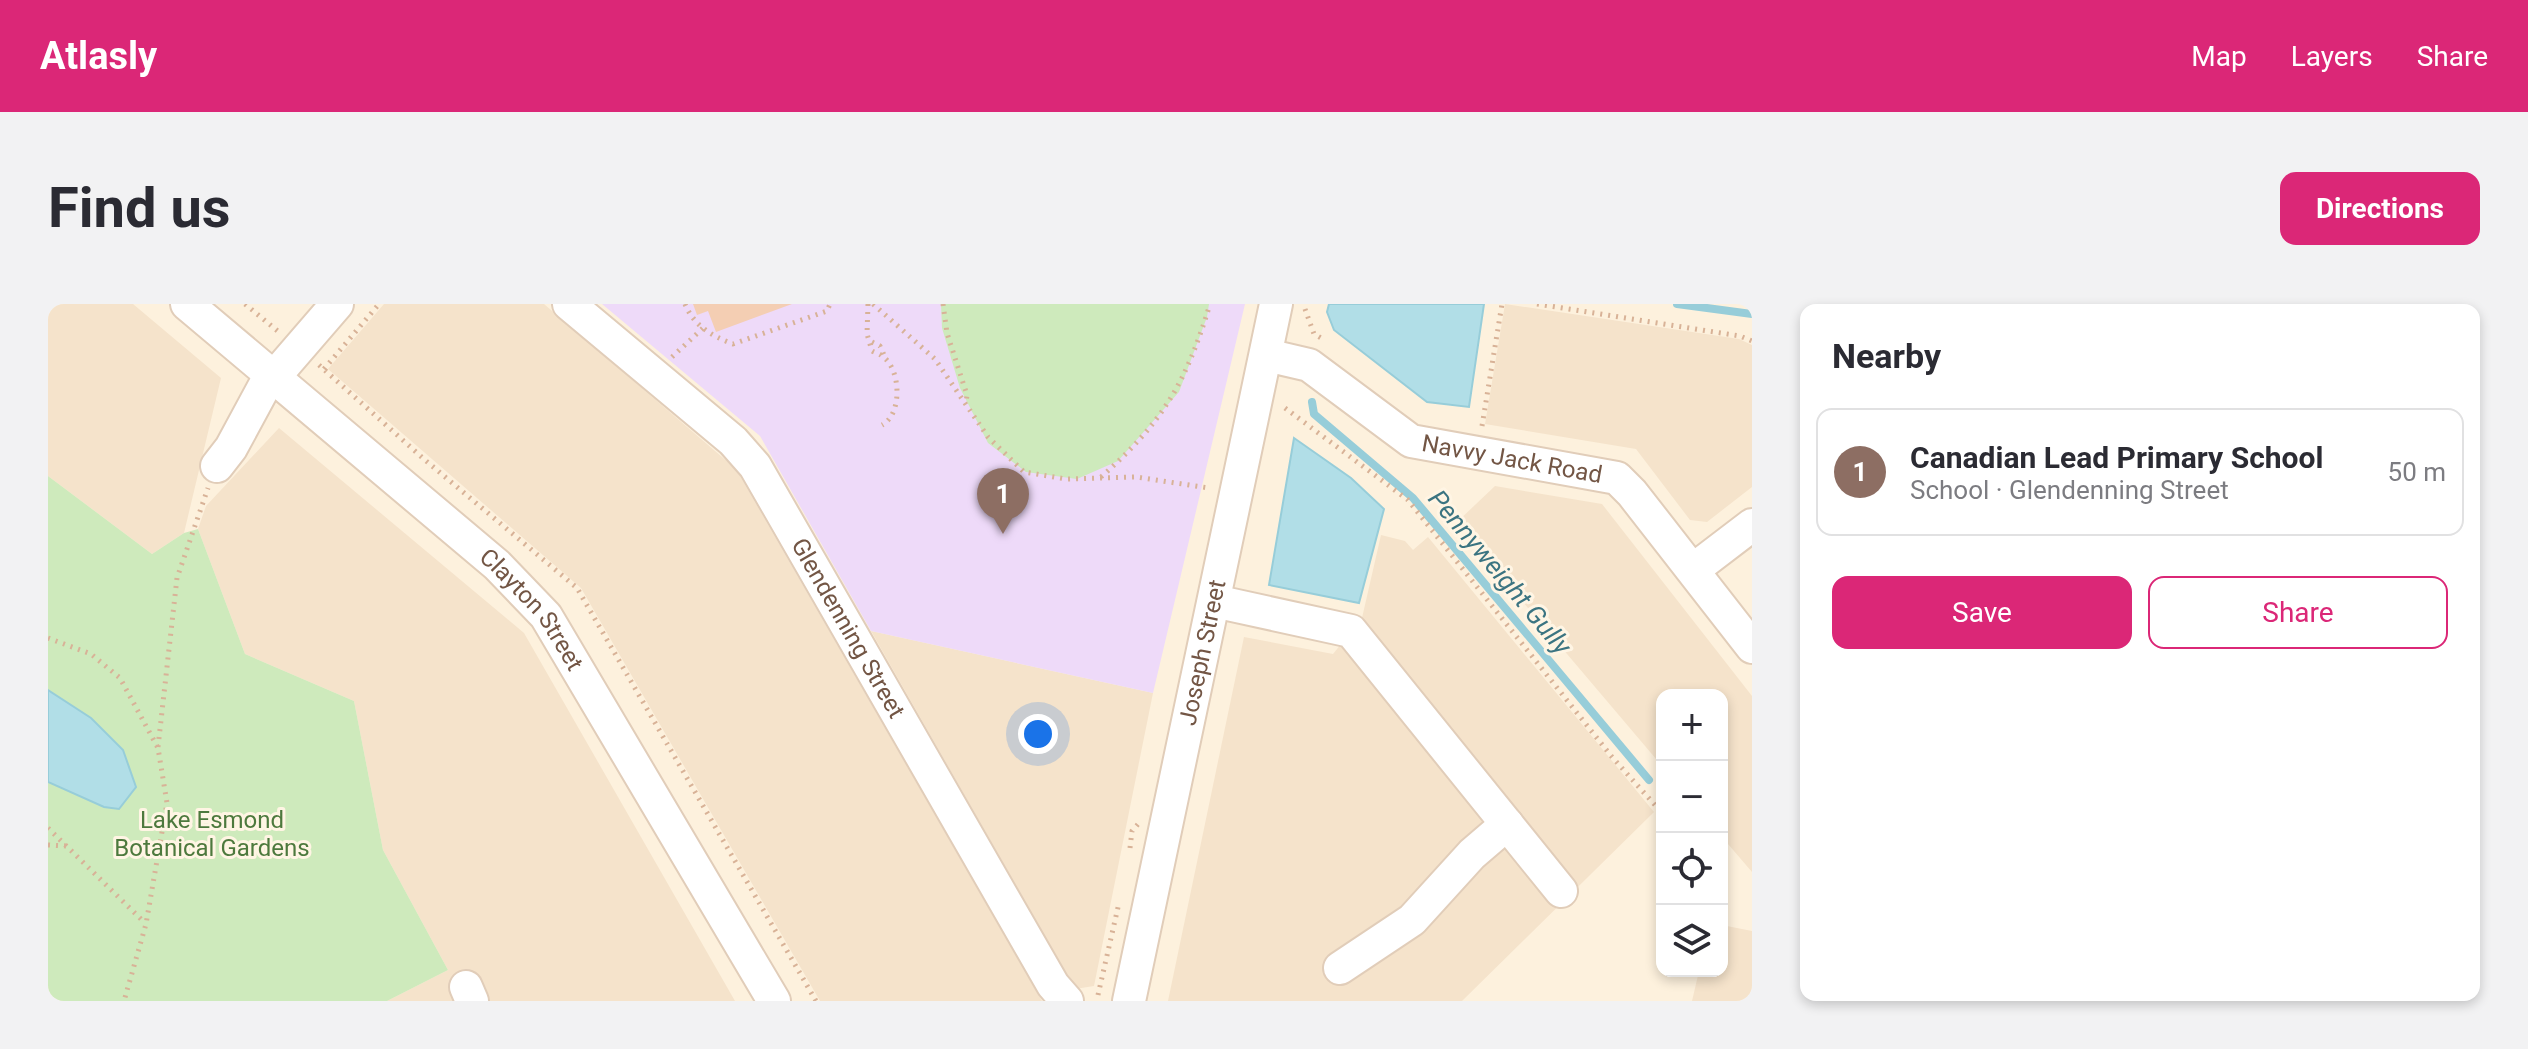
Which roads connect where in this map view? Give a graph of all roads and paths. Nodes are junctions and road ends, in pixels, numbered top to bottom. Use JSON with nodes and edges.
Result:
{"nodes":[{"id":1,"x":187,"y":304,"type":"edge"},
{"id":2,"x":245,"y":304,"type":"edge"},
{"id":3,"x":337,"y":304,"type":"edge"},
{"id":4,"x":379,"y":304,"type":"edge"},
{"id":5,"x":569,"y":304,"type":"edge"},
{"id":6,"x":685,"y":304,"type":"edge"},
{"id":7,"x":830,"y":304,"type":"edge"},
{"id":8,"x":871,"y":304,"type":"edge"},
{"id":9,"x":943,"y":304,"type":"edge"},
{"id":10,"x":1210,"y":304,"type":"edge"},
{"id":11,"x":1276,"y":304,"type":"edge"},
{"id":12,"x":1306,"y":304,"type":"edge"},
{"id":13,"x":1502,"y":304,"type":"edge"},
{"id":14,"x":1537,"y":304,"type":"edge"},
{"id":15,"x":703,"y":328,"type":"junction"},
{"id":16,"x":1752,"y":341,"type":"edge"},
{"id":17,"x":1328,"y":344,"type":"dead end"},
{"id":18,"x":299,"y":349,"type":"junction"},
{"id":19,"x":1266,"y":355,"type":"junction"},
{"id":20,"x":667,"y":362,"type":"dead end"},
{"id":21,"x":324,"y":369,"type":"dead end"},
{"id":22,"x":272,"y":376,"type":"junction"},
{"id":23,"x":966,"y":404,"type":"junction"},
{"id":24,"x":1285,"y":408,"type":"dead end"},
{"id":25,"x":1467,"y":424,"type":"dead end"},
{"id":26,"x":882,"y":425,"type":"dead end"},
{"id":27,"x":217,"y":466,"type":"joint"},
{"id":28,"x":1100,"y":478,"type":"junction"},
{"id":29,"x":1213,"y":488,"type":"dead end"},
{"id":30,"x":1752,"y":525,"type":"edge"},
{"id":31,"x":1693,"y":570,"type":"junction"},
{"id":32,"x":1214,"y":601,"type":"junction"},
{"id":33,"x":48,"y":638,"type":"edge"},
{"id":34,"x":1752,"y":647,"type":"edge"},
{"id":35,"x":158,"y":748,"type":"junction"},
{"id":36,"x":1655,"y":805,"type":"dead end"},
{"id":37,"x":1507,"y":824,"type":"junction"},
{"id":38,"x":48,"y":828,"type":"edge"},
{"id":39,"x":48,"y":845,"type":"edge"},
{"id":40,"x":67,"y":846,"type":"junction"},
{"id":41,"x":1561,"y":891,"type":"dead end"},
{"id":42,"x":146,"y":924,"type":"junction"},
{"id":43,"x":1340,"y":968,"type":"dead end"},
{"id":44,"x":124,"y":1001,"type":"edge"},
{"id":45,"x":774,"y":1001,"type":"edge"},
{"id":46,"x":1067,"y":1001,"type":"edge"},
{"id":47,"x":1129,"y":1001,"type":"edge"}],
"edges":[{"from":1,"to":22,"type":"street","name":"Clayton Street"},
{"from":2,"to":18,"type":"path"},
{"from":3,"to":18,"type":"street"},
{"from":4,"to":21,"type":"path"},
{"from":5,"to":46,"type":"street","name":"Glendenning Street"},
{"from":6,"to":15,"type":"path"},
{"from":7,"to":15,"type":"path"},
{"from":8,"to":23,"type":"path"},
{"from":8,"to":26,"type":"path"},
{"from":9,"to":23,"type":"path"},
{"from":10,"to":28,"type":"path"},
{"from":11,"to":19,"type":"street","name":"Joseph Street"},
{"from":12,"to":17,"type":"path"},
{"from":13,"to":25,"type":"path"},
{"from":14,"to":16,"type":"path"},
{"from":15,"to":20,"type":"path"},
{"from":18,"to":22,"type":"street"},
{"from":19,"to":31,"type":"street","name":"Navvy Jack Road"},
{"from":19,"to":32,"type":"street","name":"Joseph Street"},
{"from":22,"to":27,"type":"street"},
{"from":22,"to":45,"type":"street","name":"Clayton Street"},
{"from":23,"to":28,"type":"path"},
{"from":24,"to":36,"type":"path"},
{"from":27,"to":35,"type":"path"},
{"from":28,"to":29,"type":"path"},
{"from":30,"to":31,"type":"street"},
{"from":31,"to":34,"type":"street","name":"Navvy Jack Road"},
{"from":32,"to":37,"type":"street"},
{"from":32,"to":47,"type":"street","name":"Joseph Street"},
{"from":33,"to":35,"type":"path"},
{"from":35,"to":42,"type":"path"},
{"from":37,"to":41,"type":"street"},
{"from":37,"to":43,"type":"street"},
{"from":38,"to":40,"type":"path"},
{"from":39,"to":40,"type":"path"},
{"from":40,"to":42,"type":"path"},
{"from":42,"to":44,"type":"path"}]}
